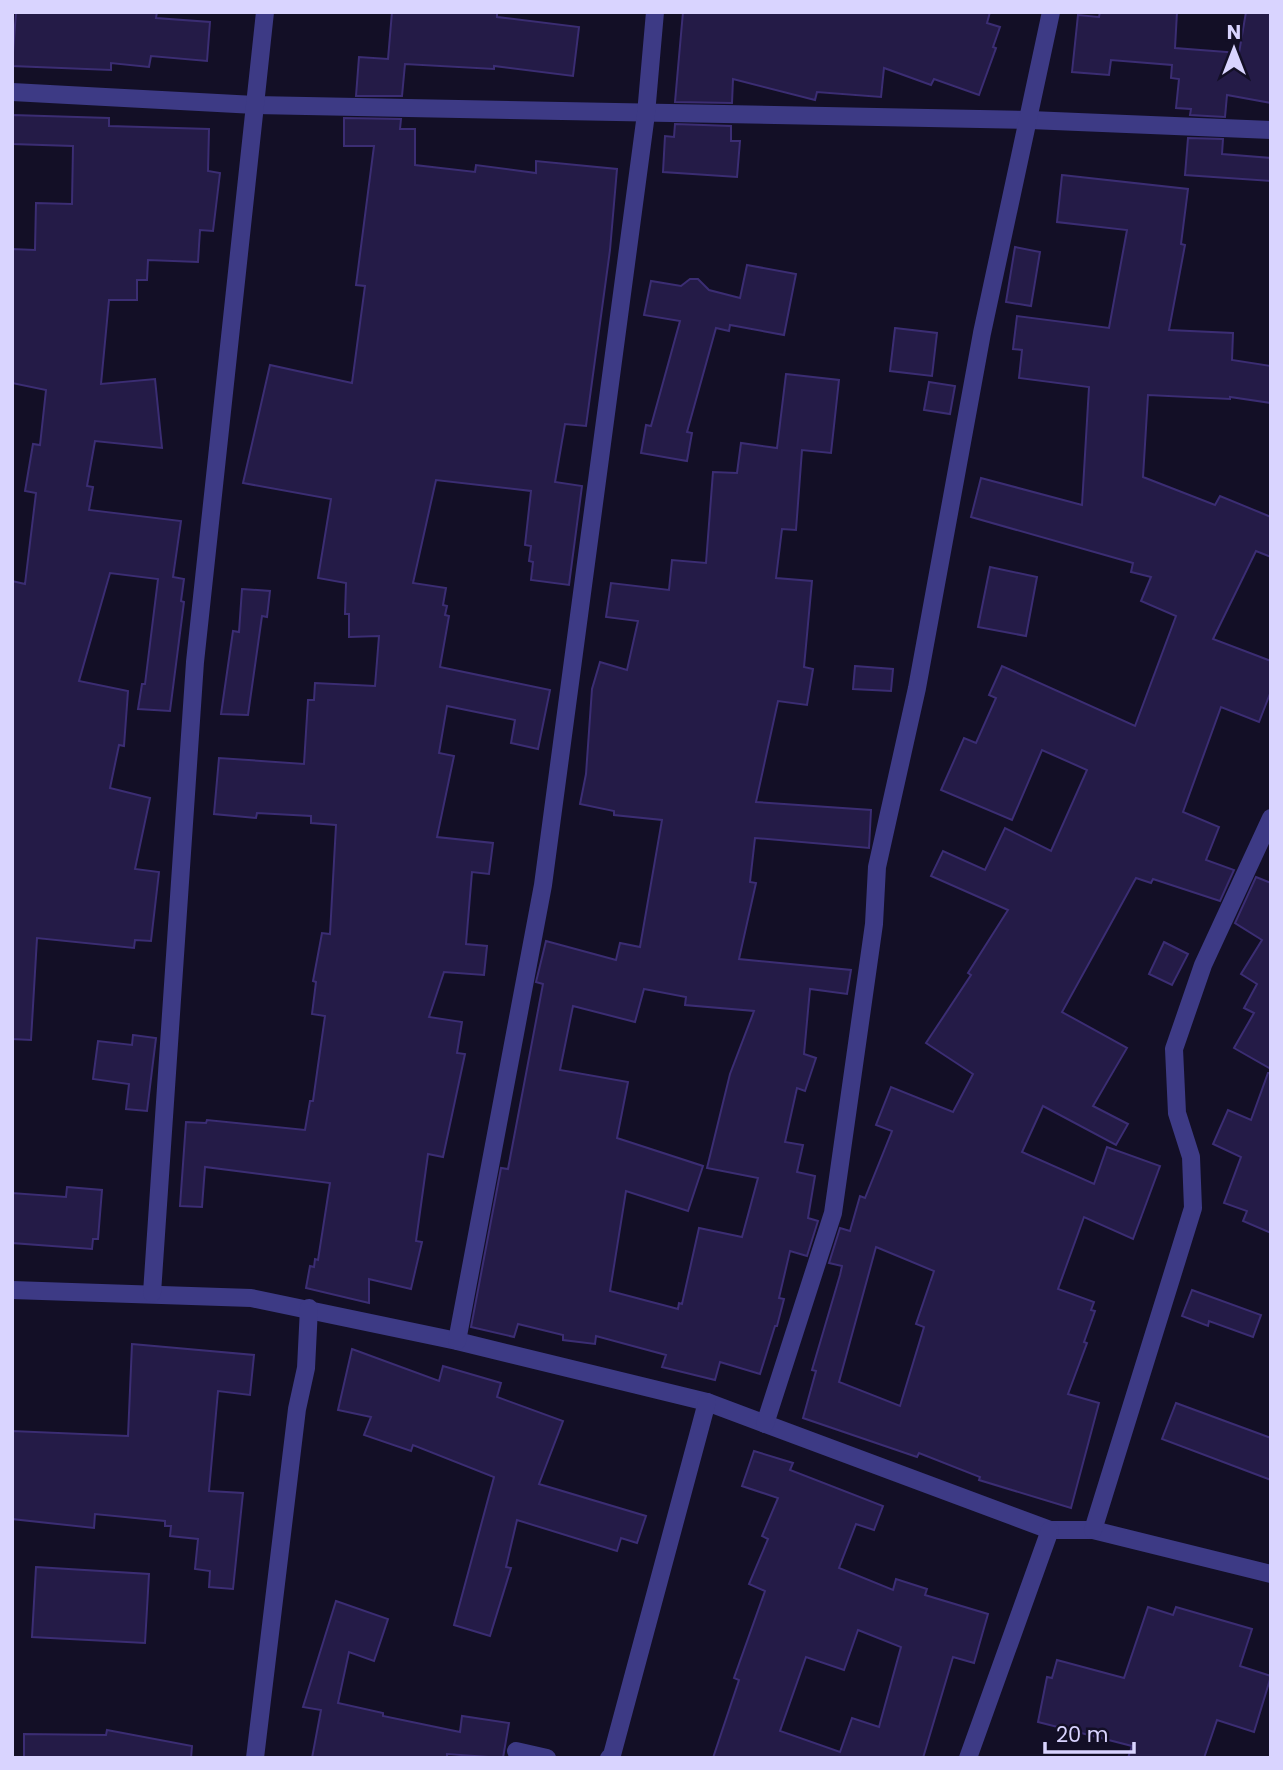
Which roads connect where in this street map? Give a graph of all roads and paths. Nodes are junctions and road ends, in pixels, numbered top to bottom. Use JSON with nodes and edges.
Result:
{"nodes":[{"id":1,"x":265,"y":12,"type":"edge"},
{"id":2,"x":655,"y":12,"type":"edge"},
{"id":3,"x":1051,"y":12,"type":"edge"},
{"id":4,"x":12,"y":92,"type":"edge"},
{"id":5,"x":255,"y":105,"type":"junction"},
{"id":6,"x":646,"y":114,"type":"junction"},
{"id":7,"x":1030,"y":120,"type":"junction"},
{"id":8,"x":1271,"y":130,"type":"edge"},
{"id":9,"x":1269,"y":825,"type":"edge"},
{"id":10,"x":12,"y":1290,"type":"edge"},
{"id":11,"x":152,"y":1293,"type":"junction"},
{"id":12,"x":309,"y":1308,"type":"junction"},
{"id":13,"x":457,"y":1340,"type":"junction"},
{"id":14,"x":707,"y":1402,"type":"junction"},
{"id":15,"x":765,"y":1424,"type":"junction"},
{"id":16,"x":1050,"y":1530,"type":"junction"},
{"id":17,"x":1093,"y":1530,"type":"junction"},
{"id":18,"x":1271,"y":1574,"type":"edge"},
{"id":19,"x":516,"y":1751,"type":"dead end"},
{"id":20,"x":255,"y":1758,"type":"edge"},
{"id":21,"x":547,"y":1758,"type":"edge"},
{"id":22,"x":609,"y":1758,"type":"edge"},
{"id":23,"x":968,"y":1758,"type":"edge"}],
"edges":[{"from":1,"to":5,"type":"street"},
{"from":2,"to":6,"type":"street"},
{"from":3,"to":7,"type":"street"},
{"from":4,"to":5,"type":"street"},
{"from":5,"to":6,"type":"street"},
{"from":5,"to":11,"type":"street"},
{"from":6,"to":7,"type":"street"},
{"from":6,"to":13,"type":"street"},
{"from":7,"to":8,"type":"street"},
{"from":7,"to":15,"type":"street"},
{"from":9,"to":17,"type":"street"},
{"from":10,"to":11,"type":"street"},
{"from":11,"to":12,"type":"street"},
{"from":12,"to":13,"type":"street"},
{"from":12,"to":20,"type":"street"},
{"from":13,"to":14,"type":"street"},
{"from":14,"to":15,"type":"street"},
{"from":14,"to":22,"type":"street"},
{"from":15,"to":16,"type":"street"},
{"from":16,"to":17,"type":"street"},
{"from":16,"to":23,"type":"street"},
{"from":17,"to":18,"type":"street"},
{"from":19,"to":21,"type":"street"}]}
